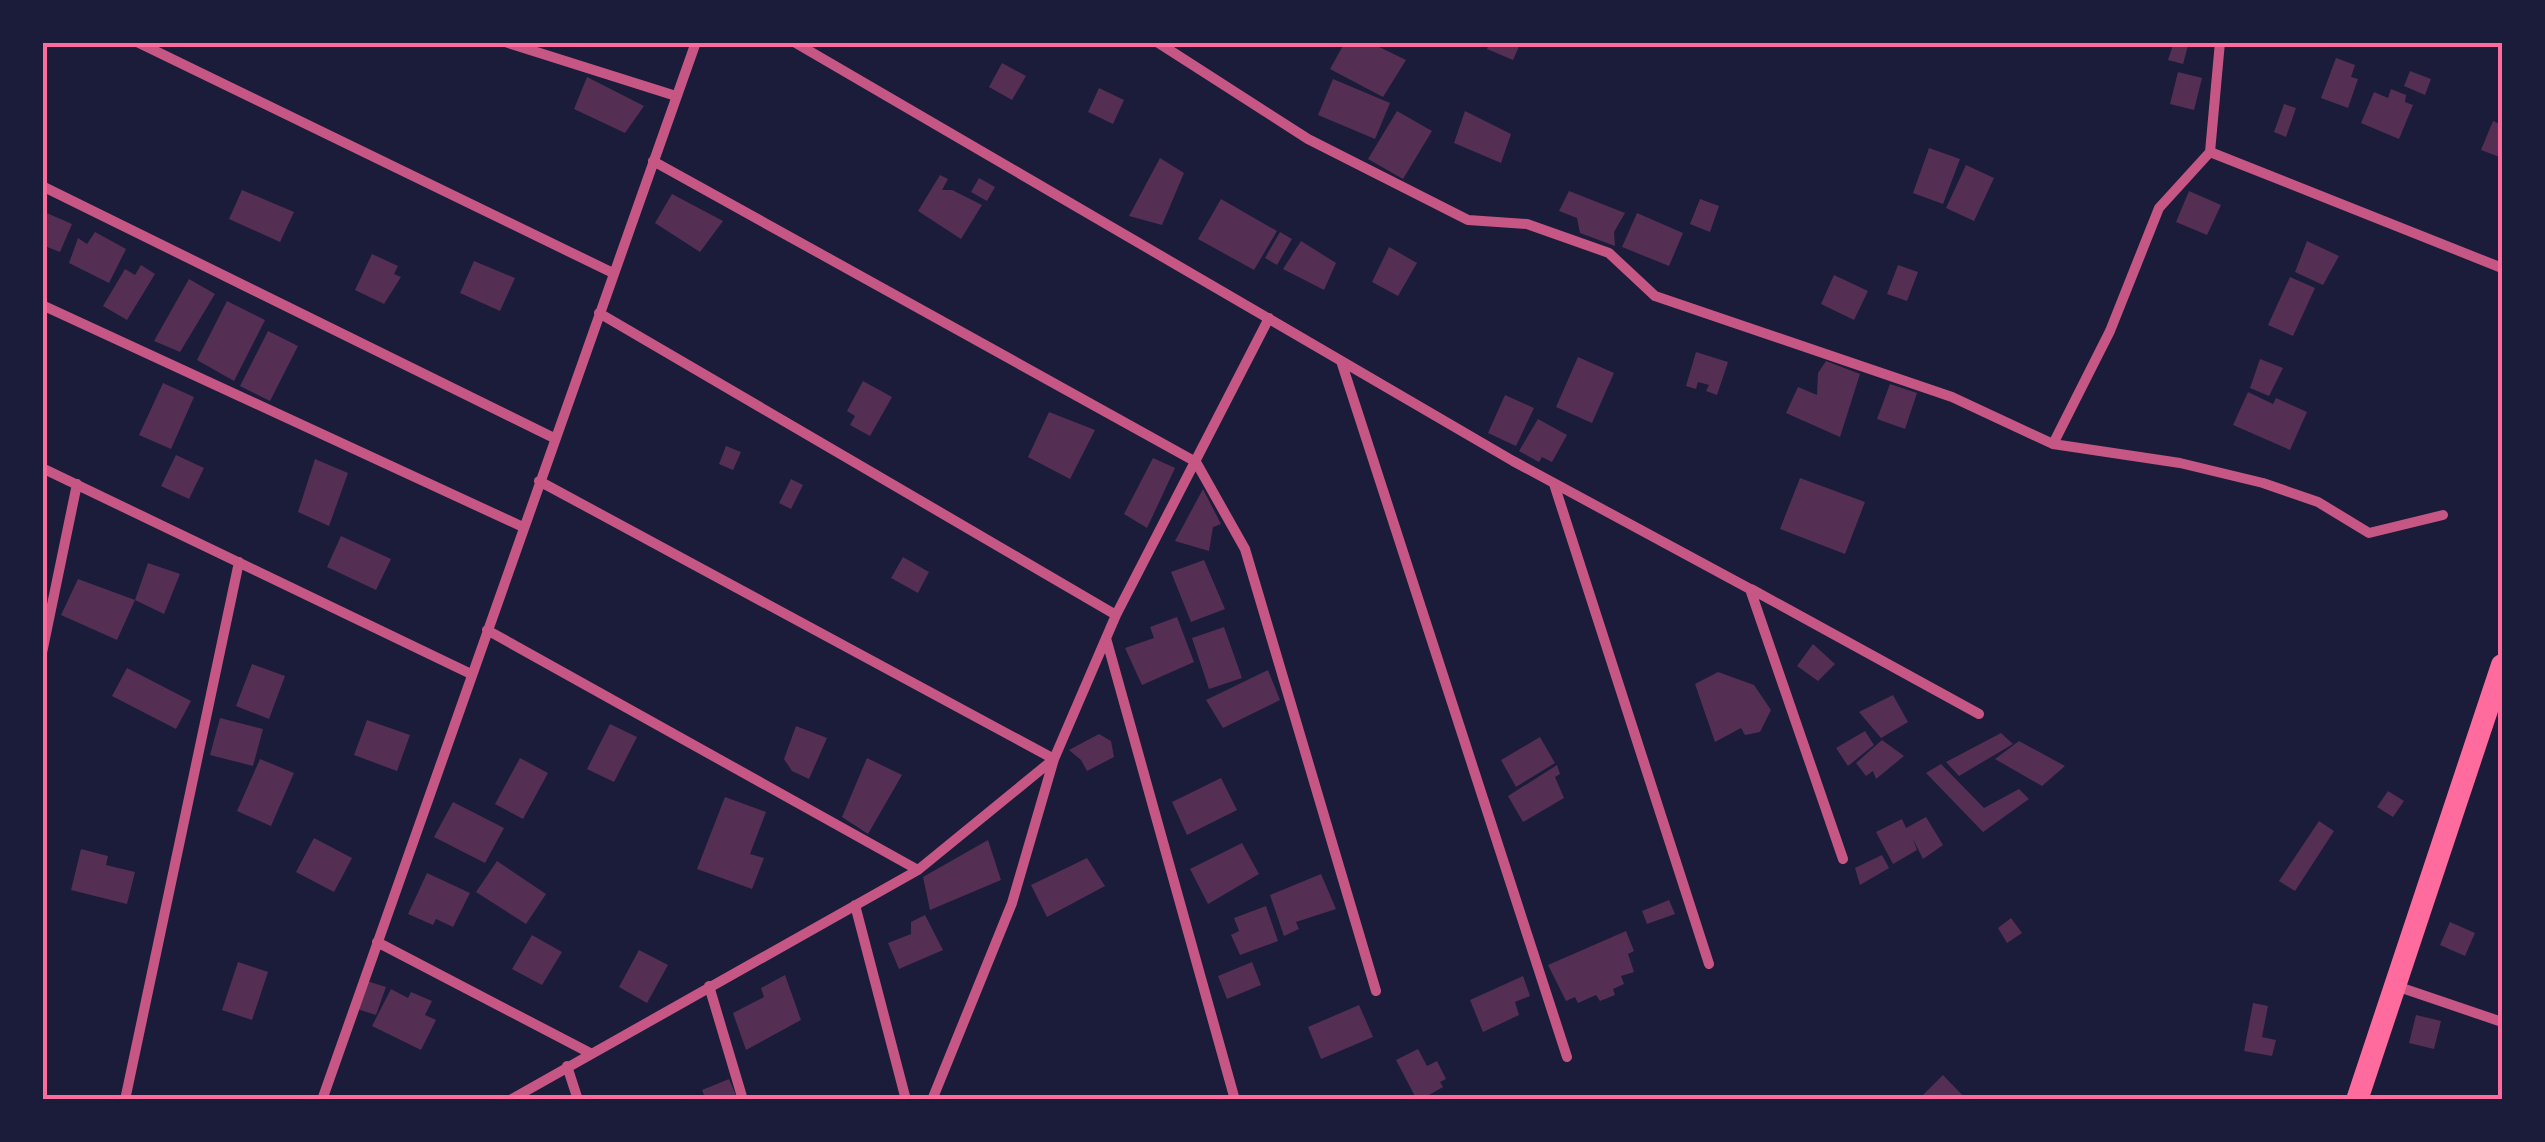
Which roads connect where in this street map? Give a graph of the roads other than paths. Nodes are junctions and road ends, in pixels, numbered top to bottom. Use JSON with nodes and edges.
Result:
{"nodes":[{"id":1,"x":136,"y":42,"type":"edge"},
{"id":2,"x":505,"y":42,"type":"edge"},
{"id":3,"x":696,"y":42,"type":"edge"},
{"id":4,"x":794,"y":42,"type":"edge"},
{"id":5,"x":1157,"y":42,"type":"edge"},
{"id":6,"x":2220,"y":42,"type":"edge"},
{"id":7,"x":676,"y":96,"type":"junction"},
{"id":8,"x":2210,"y":152,"type":"junction"},
{"id":9,"x":653,"y":161,"type":"junction"},
{"id":10,"x":42,"y":186,"type":"edge"},
{"id":11,"x":2502,"y":268,"type":"edge"},
{"id":12,"x":613,"y":273,"type":"junction"},
{"id":13,"x":42,"y":305,"type":"edge"},
{"id":14,"x":599,"y":313,"type":"junction"},
{"id":15,"x":1269,"y":318,"type":"junction"},
{"id":16,"x":1341,"y":360,"type":"junction"},
{"id":17,"x":554,"y":438,"type":"junction"},
{"id":18,"x":2053,"y":444,"type":"junction"},
{"id":19,"x":1196,"y":462,"type":"junction"},
{"id":20,"x":42,"y":468,"type":"edge"},
{"id":21,"x":539,"y":481,"type":"junction"},
{"id":22,"x":1554,"y":483,"type":"junction"},
{"id":23,"x":77,"y":484,"type":"junction"},
{"id":24,"x":2442,"y":515,"type":"dead end"},
{"id":25,"x":523,"y":527,"type":"junction"},
{"id":26,"x":239,"y":562,"type":"junction"},
{"id":27,"x":1750,"y":589,"type":"junction"},
{"id":28,"x":1116,"y":615,"type":"junction"},
{"id":29,"x":487,"y":630,"type":"junction"},
{"id":30,"x":1106,"y":636,"type":"junction"},
{"id":31,"x":42,"y":653,"type":"edge"},
{"id":32,"x":2501,"y":673,"type":"edge"},
{"id":33,"x":471,"y":674,"type":"junction"},
{"id":34,"x":1979,"y":714,"type":"dead end"},
{"id":35,"x":1054,"y":758,"type":"junction"},
{"id":36,"x":1843,"y":859,"type":"dead end"},
{"id":37,"x":918,"y":870,"type":"junction"},
{"id":38,"x":855,"y":905,"type":"junction"},
{"id":39,"x":377,"y":942,"type":"junction"},
{"id":40,"x":1710,"y":964,"type":"dead end"},
{"id":41,"x":709,"y":986,"type":"junction"},
{"id":42,"x":2396,"y":986,"type":"junction"},
{"id":43,"x":1376,"y":991,"type":"dead end"},
{"id":44,"x":2502,"y":1022,"type":"edge"},
{"id":45,"x":590,"y":1053,"type":"junction"},
{"id":46,"x":1567,"y":1057,"type":"dead end"},
{"id":47,"x":567,"y":1066,"type":"junction"},
{"id":48,"x":124,"y":1100,"type":"edge"},
{"id":49,"x":322,"y":1100,"type":"edge"},
{"id":50,"x":510,"y":1100,"type":"edge"},
{"id":51,"x":578,"y":1100,"type":"edge"},
{"id":52,"x":743,"y":1100,"type":"edge"},
{"id":53,"x":906,"y":1100,"type":"edge"},
{"id":54,"x":932,"y":1100,"type":"edge"},
{"id":55,"x":1235,"y":1100,"type":"edge"},
{"id":56,"x":2357,"y":1100,"type":"edge"}],
"edges":[{"from":1,"to":12,"type":"street"},
{"from":2,"to":7,"type":"street"},
{"from":3,"to":7,"type":"street"},
{"from":4,"to":15,"type":"street"},
{"from":5,"to":18,"type":"street"},
{"from":6,"to":8,"type":"street"},
{"from":7,"to":9,"type":"street"},
{"from":8,"to":11,"type":"street"},
{"from":8,"to":18,"type":"street"},
{"from":9,"to":12,"type":"street"},
{"from":9,"to":19,"type":"street"},
{"from":10,"to":17,"type":"street"},
{"from":12,"to":14,"type":"street"},
{"from":13,"to":25,"type":"street"},
{"from":14,"to":17,"type":"street"},
{"from":14,"to":28,"type":"street"},
{"from":15,"to":16,"type":"street"},
{"from":15,"to":19,"type":"street"},
{"from":16,"to":22,"type":"street"},
{"from":16,"to":46,"type":"street"},
{"from":17,"to":21,"type":"street"},
{"from":18,"to":24,"type":"street"},
{"from":19,"to":28,"type":"street"},
{"from":19,"to":43,"type":"street"},
{"from":20,"to":23,"type":"street"},
{"from":21,"to":25,"type":"street"},
{"from":21,"to":35,"type":"street"},
{"from":22,"to":27,"type":"street"},
{"from":22,"to":40,"type":"street"},
{"from":23,"to":26,"type":"street"},
{"from":23,"to":31,"type":"street"},
{"from":25,"to":29,"type":"street"},
{"from":26,"to":33,"type":"street"},
{"from":26,"to":48,"type":"street"},
{"from":27,"to":34,"type":"street"},
{"from":27,"to":36,"type":"street"},
{"from":28,"to":30,"type":"street"},
{"from":29,"to":33,"type":"street"},
{"from":29,"to":37,"type":"street"},
{"from":30,"to":35,"type":"street"},
{"from":30,"to":55,"type":"street"},
{"from":32,"to":42,"type":"highway"},
{"from":33,"to":39,"type":"street"},
{"from":35,"to":37,"type":"street"},
{"from":35,"to":54,"type":"street"},
{"from":37,"to":38,"type":"street"},
{"from":38,"to":41,"type":"street"},
{"from":38,"to":53,"type":"street"},
{"from":39,"to":45,"type":"street"},
{"from":39,"to":49,"type":"street"},
{"from":41,"to":45,"type":"street"},
{"from":41,"to":52,"type":"street"},
{"from":42,"to":44,"type":"street"},
{"from":42,"to":56,"type":"highway"},
{"from":45,"to":47,"type":"street"},
{"from":47,"to":50,"type":"street"},
{"from":47,"to":51,"type":"street"}]}
